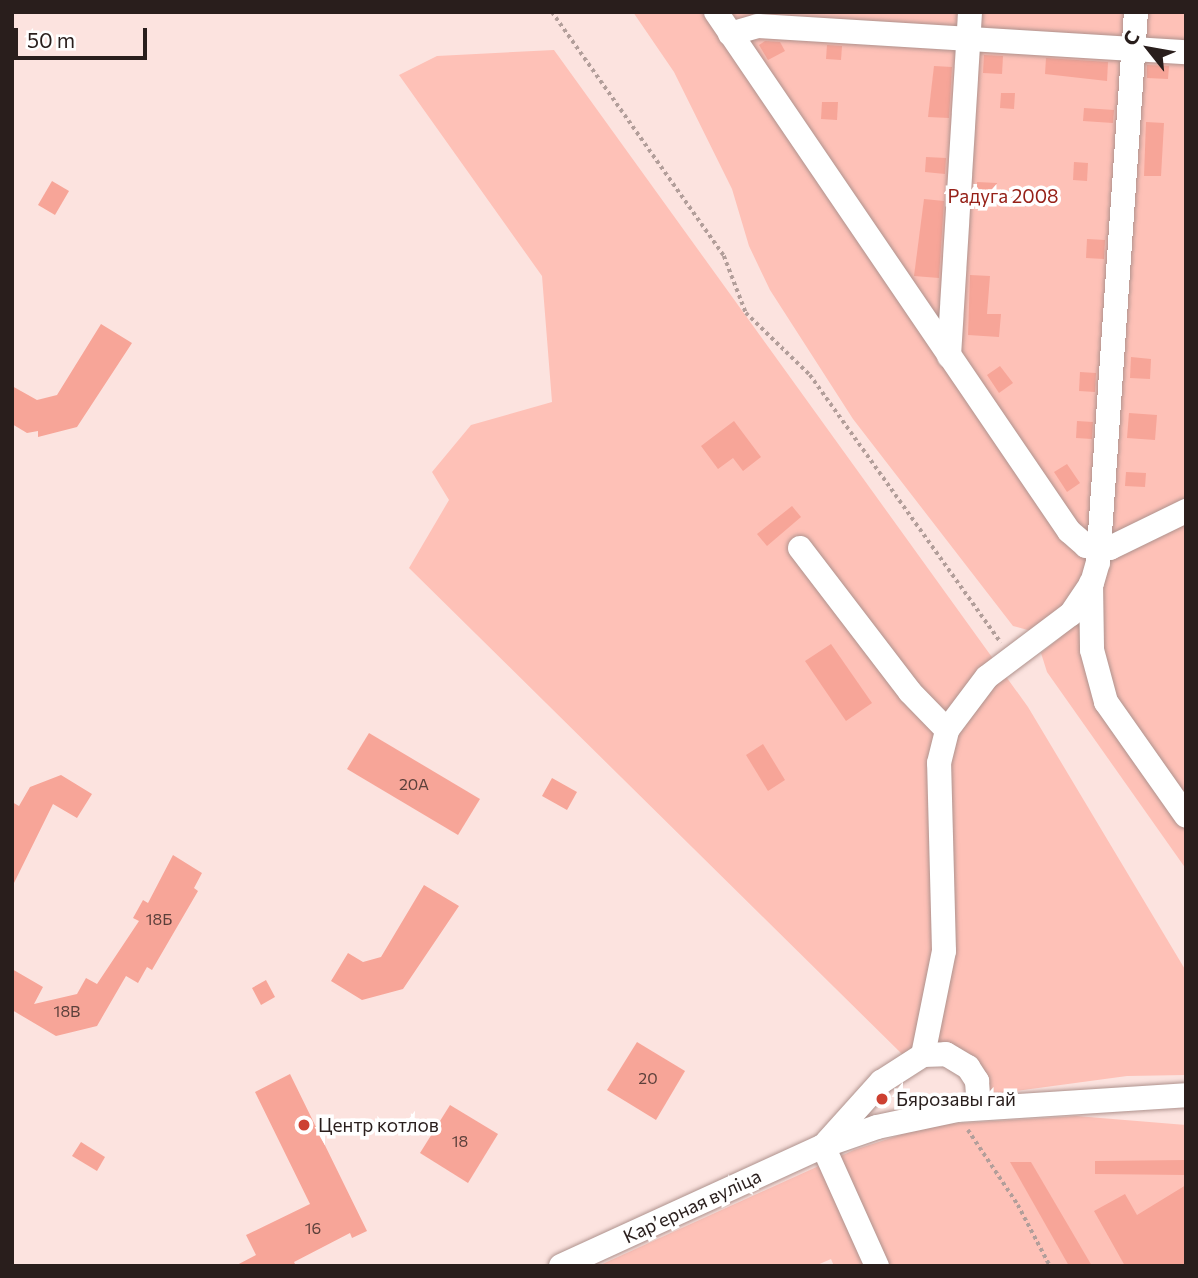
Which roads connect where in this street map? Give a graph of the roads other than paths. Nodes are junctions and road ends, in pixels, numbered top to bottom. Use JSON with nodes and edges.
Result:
{"nodes":[{"id":1,"x":716,"y":12,"type":"edge"},
{"id":2,"x":970,"y":12,"type":"edge"},
{"id":3,"x":1136,"y":12,"type":"edge"},
{"id":4,"x":804,"y":20,"type":"edge"},
{"id":5,"x":730,"y":34,"type":"junction"},
{"id":6,"x":969,"y":38,"type":"junction"},
{"id":7,"x":1133,"y":49,"type":"junction"},
{"id":8,"x":1186,"y":52,"type":"edge"},
{"id":9,"x":949,"y":356,"type":"junction"},
{"id":10,"x":1186,"y":510,"type":"edge"},
{"id":11,"x":800,"y":548,"type":"dead end"},
{"id":12,"x":1100,"y":549,"type":"junction"},
{"id":13,"x":1091,"y":583,"type":"junction"},
{"id":14,"x":947,"y":730,"type":"junction"},
{"id":15,"x":1186,"y":816,"type":"edge"},
{"id":16,"x":923,"y":1055,"type":"junction"},
{"id":17,"x":1186,"y":1095,"type":"edge"},
{"id":18,"x":968,"y":1109,"type":"junction"},
{"id":19,"x":823,"y":1146,"type":"junction"},
{"id":20,"x":561,"y":1266,"type":"edge"},
{"id":21,"x":877,"y":1266,"type":"edge"}],
"edges":[{"from":1,"to":5,"type":"street"},
{"from":2,"to":6,"type":"street"},
{"from":3,"to":7,"type":"street"},
{"from":4,"to":5,"type":"street"},
{"from":4,"to":6,"type":"street"},
{"from":5,"to":9,"type":"street"},
{"from":6,"to":7,"type":"street"},
{"from":6,"to":9,"type":"street"},
{"from":7,"to":8,"type":"street"},
{"from":7,"to":12,"type":"street"},
{"from":9,"to":12,"type":"street"},
{"from":10,"to":12,"type":"street"},
{"from":11,"to":14,"type":"street"},
{"from":12,"to":13,"type":"street"},
{"from":13,"to":14,"type":"street"},
{"from":13,"to":15,"type":"street"},
{"from":14,"to":16,"type":"street"},
{"from":16,"to":18,"type":"street"},
{"from":16,"to":19,"type":"street","name":"Карʼерная вуліца"},
{"from":17,"to":18,"type":"street","name":"Карʼерная вуліца"},
{"from":18,"to":19,"type":"street","name":"Карʼерная вуліца"},
{"from":19,"to":20,"type":"street","name":"Карʼерная вуліца"},
{"from":19,"to":21,"type":"street"}]}
